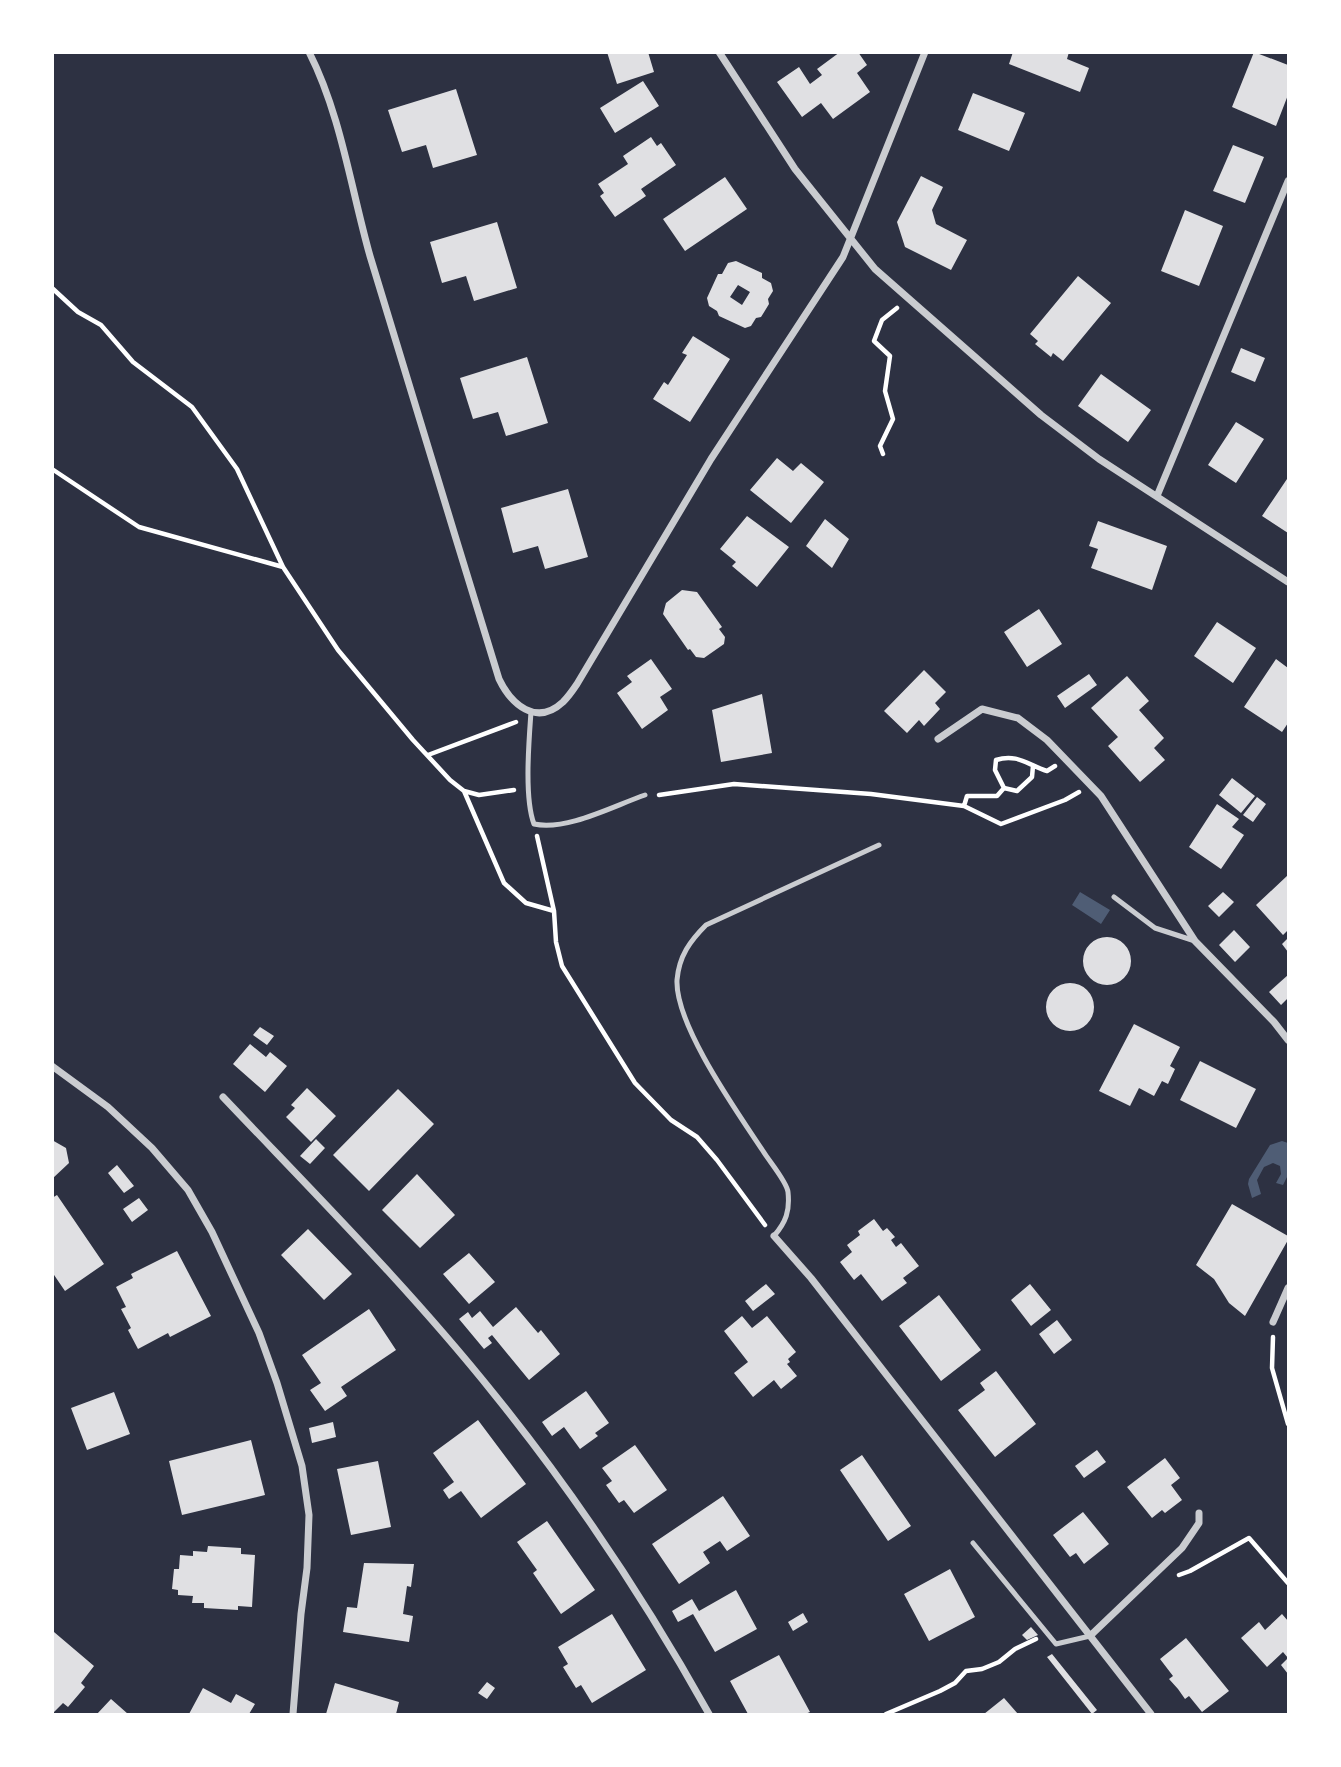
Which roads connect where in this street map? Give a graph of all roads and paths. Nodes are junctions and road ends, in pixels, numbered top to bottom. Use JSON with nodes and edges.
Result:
{"nodes":[{"id":1,"x":309,"y":52,"type":"edge"},
{"id":2,"x":719,"y":52,"type":"edge"},
{"id":3,"x":925,"y":52,"type":"edge"},
{"id":4,"x":1289,"y":181,"type":"edge"},
{"id":5,"x":849,"y":237,"type":"junction"},
{"id":6,"x":52,"y":288,"type":"edge"},
{"id":7,"x":909,"y":298,"type":"junction"},
{"id":8,"x":883,"y":454,"type":"dead end"},
{"id":9,"x":52,"y":469,"type":"edge"},
{"id":10,"x":1157,"y":496,"type":"junction"},
{"id":11,"x":282,"y":567,"type":"junction"},
{"id":12,"x":1289,"y":582,"type":"edge"},
{"id":13,"x":531,"y":714,"type":"junction"},
{"id":14,"x":938,"y":739,"type":"dead end"},
{"id":15,"x":428,"y":755,"type":"junction"},
{"id":16,"x":1064,"y":758,"type":"junction"},
{"id":17,"x":1033,"y":766,"type":"junction"},
{"id":18,"x":1091,"y":786,"type":"junction"},
{"id":19,"x":530,"y":788,"type":"junction"},
{"id":20,"x":1004,"y":788,"type":"junction"},
{"id":21,"x":464,"y":791,"type":"junction"},
{"id":22,"x":645,"y":795,"type":"joint"},
{"id":23,"x":964,"y":806,"type":"junction"},
{"id":24,"x":534,"y":824,"type":"junction"},
{"id":25,"x":879,"y":845,"type":"dead end"},
{"id":26,"x":1114,"y":897,"type":"dead end"},
{"id":27,"x":554,"y":911,"type":"junction"},
{"id":28,"x":1195,"y":941,"type":"junction"},
{"id":29,"x":1289,"y":1040,"type":"edge"},
{"id":30,"x":52,"y":1066,"type":"edge"},
{"id":31,"x":223,"y":1097,"type":"dead end"},
{"id":32,"x":775,"y":1236,"type":"junction"},
{"id":33,"x":1289,"y":1288,"type":"edge"},
{"id":34,"x":1273,"y":1322,"type":"joint"},
{"id":35,"x":1289,"y":1424,"type":"edge"},
{"id":36,"x":1199,"y":1513,"type":"dead end"},
{"id":37,"x":973,"y":1544,"type":"dead end"},
{"id":38,"x":1289,"y":1583,"type":"edge"},
{"id":39,"x":1144,"y":1584,"type":"junction"},
{"id":40,"x":1044,"y":1631,"type":"junction"},
{"id":41,"x":1090,"y":1636,"type":"junction"},
{"id":42,"x":293,"y":1714,"type":"edge"},
{"id":43,"x":709,"y":1714,"type":"edge"},
{"id":44,"x":886,"y":1714,"type":"edge"},
{"id":45,"x":1151,"y":1714,"type":"edge"}],
"edges":[{"from":1,"to":13,"type":"street"},
{"from":2,"to":5,"type":"street"},
{"from":3,"to":5,"type":"street"},
{"from":4,"to":10,"type":"street"},
{"from":5,"to":7,"type":"street"},
{"from":5,"to":13,"type":"street"},
{"from":6,"to":11,"type":"path"},
{"from":7,"to":8,"type":"path"},
{"from":7,"to":10,"type":"street"},
{"from":9,"to":11,"type":"path"},
{"from":10,"to":12,"type":"street"},
{"from":11,"to":15,"type":"path"},
{"from":13,"to":15,"type":"path"},
{"from":13,"to":19,"type":"lane"},
{"from":14,"to":16,"type":"street"},
{"from":15,"to":21,"type":"path"},
{"from":16,"to":17,"type":"path"},
{"from":16,"to":18,"type":"street"},
{"from":17,"to":20,"type":"path"},
{"from":17,"to":20,"type":"path"},
{"from":18,"to":23,"type":"path"},
{"from":18,"to":28,"type":"street"},
{"from":19,"to":21,"type":"path"},
{"from":19,"to":24,"type":"lane"},
{"from":20,"to":23,"type":"path"},
{"from":21,"to":27,"type":"path"},
{"from":22,"to":23,"type":"path"},
{"from":22,"to":24,"type":"lane"},
{"from":24,"to":27,"type":"path"},
{"from":25,"to":32,"type":"lane"},
{"from":26,"to":28,"type":"lane"},
{"from":27,"to":32,"type":"path"},
{"from":28,"to":29,"type":"street"},
{"from":30,"to":42,"type":"street"},
{"from":31,"to":43,"type":"street"},
{"from":32,"to":41,"type":"street"},
{"from":33,"to":34,"type":"street"},
{"from":34,"to":35,"type":"path"},
{"from":36,"to":39,"type":"street"},
{"from":37,"to":40,"type":"lane"},
{"from":38,"to":39,"type":"path"},
{"from":39,"to":41,"type":"street"},
{"from":40,"to":41,"type":"lane"},
{"from":40,"to":44,"type":"path"},
{"from":41,"to":45,"type":"street"}]}
